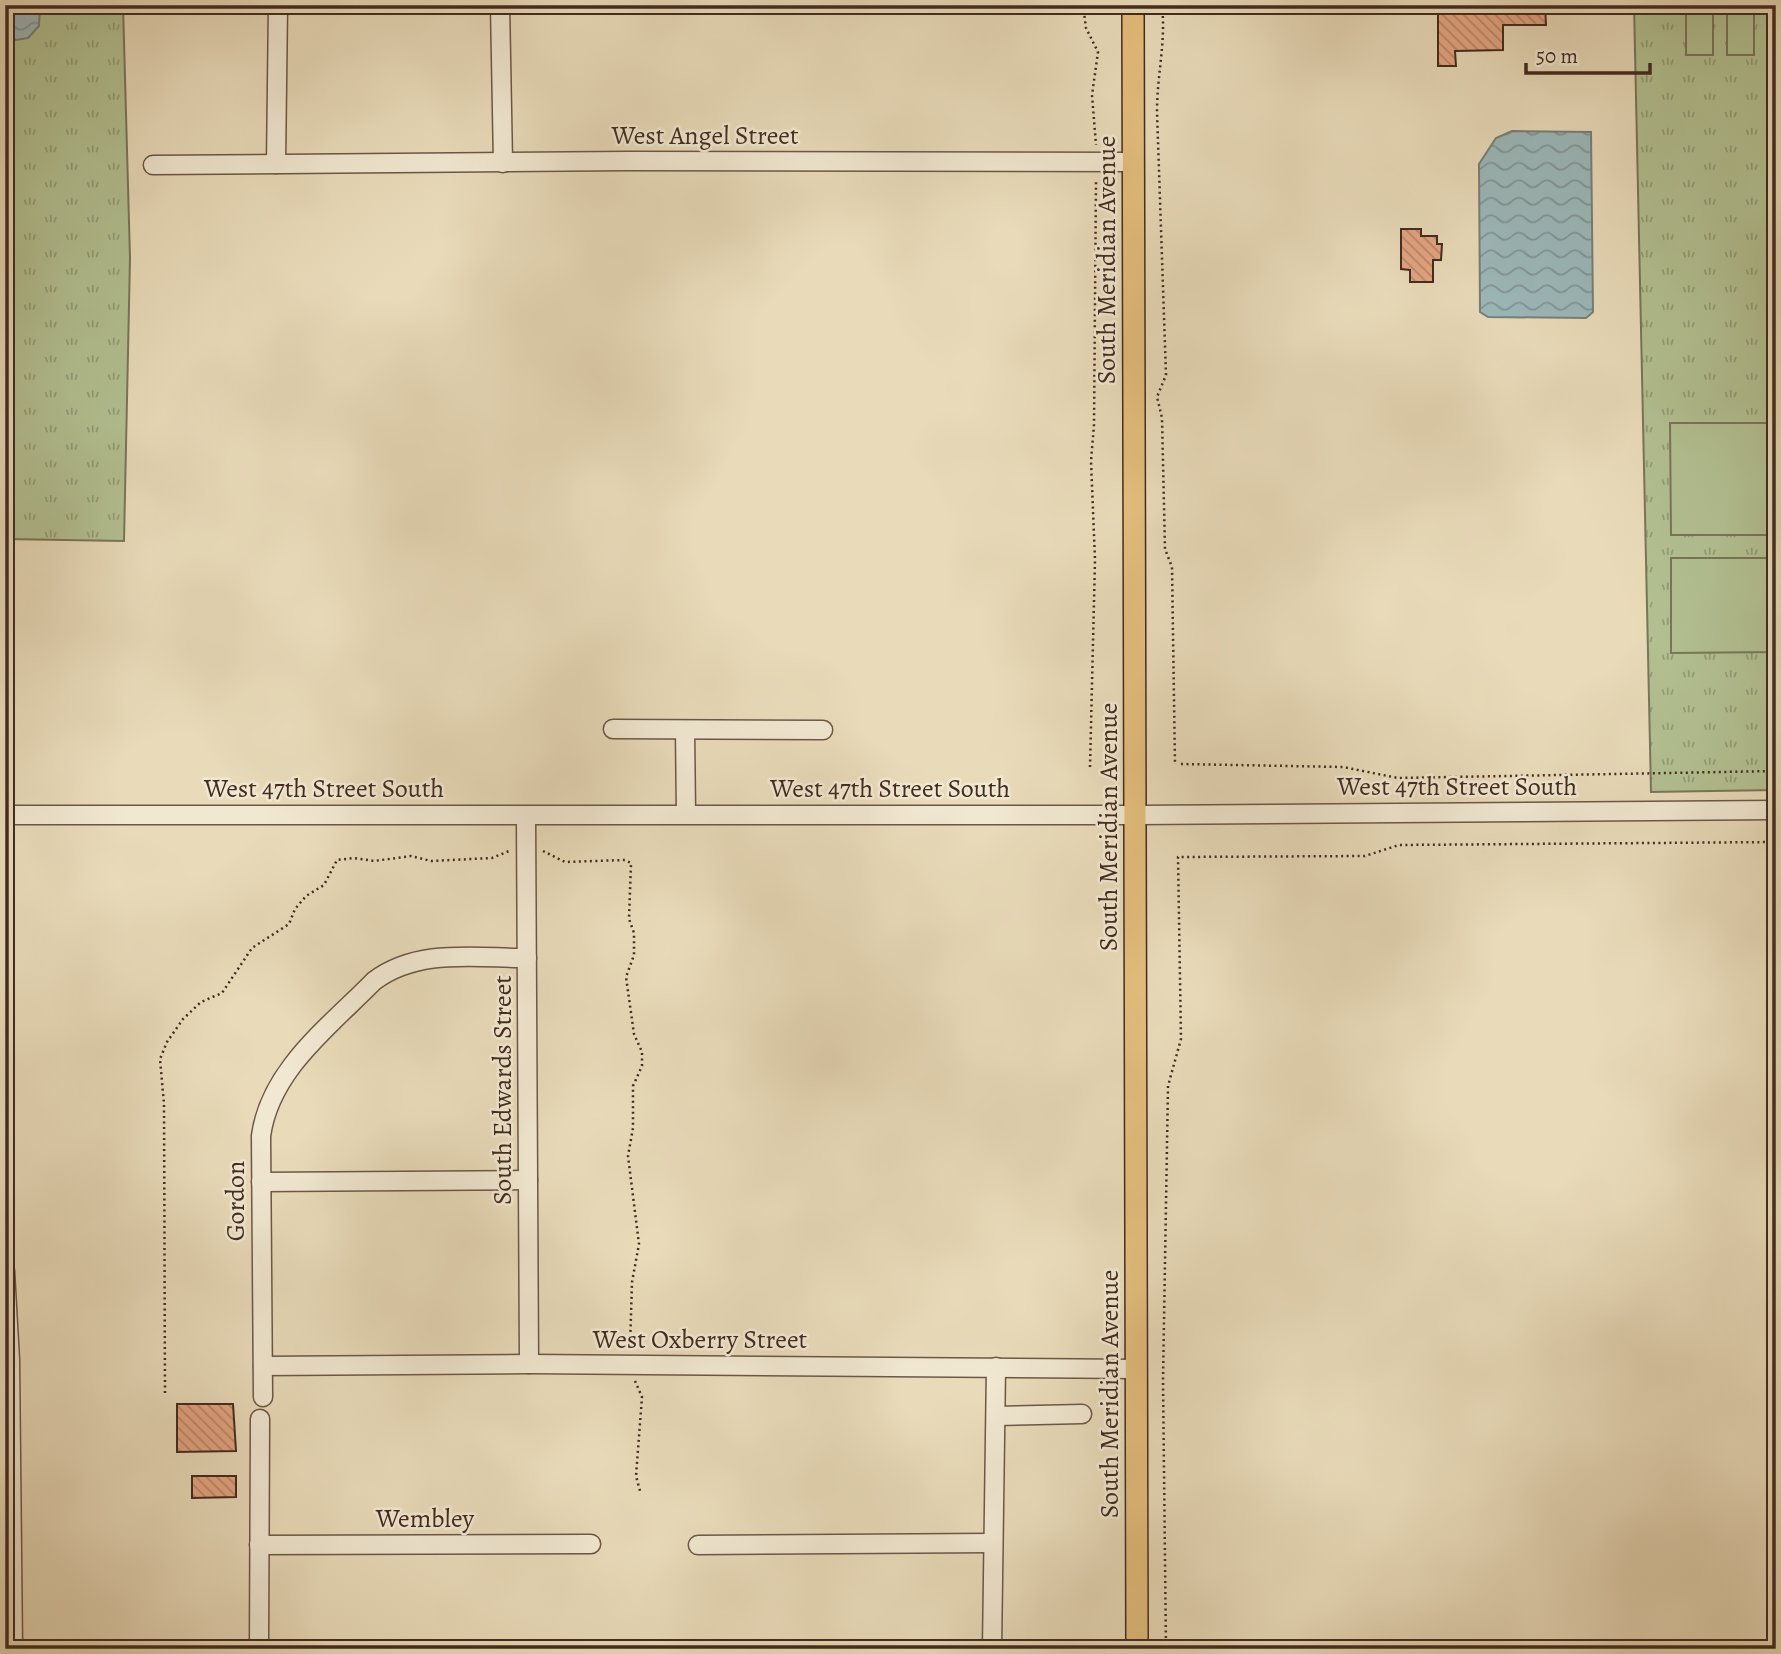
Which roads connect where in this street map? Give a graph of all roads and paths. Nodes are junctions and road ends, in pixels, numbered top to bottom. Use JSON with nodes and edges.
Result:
{"nodes":[{"id":1,"x":278,"y":5,"type":"edge"},
{"id":2,"x":500,"y":5,"type":"edge"},
{"id":3,"x":1083,"y":5,"type":"edge"},
{"id":4,"x":1133,"y":5,"type":"edge"},
{"id":5,"x":1162,"y":5,"type":"edge"},
{"id":6,"x":1096,"y":162,"type":"junction"},
{"id":7,"x":1133,"y":162,"type":"junction"},
{"id":8,"x":503,"y":163,"type":"junction"},
{"id":9,"x":276,"y":164,"type":"junction"},
{"id":10,"x":153,"y":165,"type":"dead end"},
{"id":11,"x":613,"y":729,"type":"dead end"},
{"id":12,"x":685,"y":730,"type":"junction"},
{"id":13,"x":823,"y":730,"type":"dead end"},
{"id":14,"x":1181,"y":764,"type":"dead end"},
{"id":15,"x":1175,"y":765,"type":"dead end"},
{"id":16,"x":1090,"y":767,"type":"dead end"},
{"id":17,"x":1776,"y":771,"type":"edge"},
{"id":18,"x":1776,"y":810,"type":"edge"},
{"id":19,"x":686,"y":814,"type":"junction"},
{"id":20,"x":5,"y":815,"type":"edge"},
{"id":21,"x":1137,"y":815,"type":"junction"},
{"id":22,"x":526,"y":816,"type":"junction"},
{"id":23,"x":1776,"y":842,"type":"edge"},
{"id":24,"x":526,"y":849,"type":"junction"},
{"id":25,"x":527,"y":958,"type":"junction"},
{"id":26,"x":528,"y":1180,"type":"junction"},
{"id":27,"x":261,"y":1182,"type":"junction"},
{"id":28,"x":5,"y":1271,"type":"edge"},
{"id":29,"x":529,"y":1364,"type":"junction"},
{"id":30,"x":633,"y":1365,"type":"junction"},
{"id":31,"x":262,"y":1366,"type":"junction"},
{"id":32,"x":996,"y":1367,"type":"junction"},
{"id":33,"x":1138,"y":1368,"type":"junction"},
{"id":34,"x":165,"y":1392,"type":"dead end"},
{"id":35,"x":263,"y":1397,"type":"dead end"},
{"id":36,"x":1082,"y":1414,"type":"dead end"},
{"id":37,"x":996,"y":1416,"type":"junction"},
{"id":38,"x":260,"y":1419,"type":"dead end"},
{"id":39,"x":640,"y":1491,"type":"dead end"},
{"id":40,"x":992,"y":1543,"type":"junction"},
{"id":41,"x":591,"y":1544,"type":"dead end"},
{"id":42,"x":260,"y":1545,"type":"junction"},
{"id":43,"x":698,"y":1545,"type":"dead end"},
{"id":44,"x":13,"y":1649,"type":"edge"},
{"id":45,"x":260,"y":1649,"type":"edge"},
{"id":46,"x":992,"y":1649,"type":"edge"},
{"id":47,"x":1138,"y":1649,"type":"edge"},
{"id":48,"x":1166,"y":1649,"type":"edge"}],
"edges":[{"from":1,"to":9,"type":"street"},
{"from":2,"to":8,"type":"street"},
{"from":3,"to":6,"type":"path"},
{"from":4,"to":7,"type":"main road","name":"South Meridian Avenue"},
{"from":5,"to":15,"type":"path"},
{"from":6,"to":7,"type":"street","name":"West Angel Street"},
{"from":6,"to":8,"type":"street","name":"West Angel Street"},
{"from":6,"to":16,"type":"path"},
{"from":7,"to":21,"type":"main road","name":"South Meridian Avenue"},
{"from":8,"to":9,"type":"street","name":"West Angel Street"},
{"from":9,"to":10,"type":"street","name":"West Angel Street"},
{"from":11,"to":12,"type":"street"},
{"from":12,"to":13,"type":"street"},
{"from":12,"to":19,"type":"street"},
{"from":14,"to":17,"type":"path"},
{"from":18,"to":21,"type":"street","name":"West 47th Street South"},
{"from":19,"to":21,"type":"street","name":"West 47th Street South"},
{"from":19,"to":22,"type":"street","name":"West 47th Street South"},
{"from":20,"to":22,"type":"street","name":"West 47th Street South"},
{"from":21,"to":33,"type":"main road","name":"South Meridian Avenue"},
{"from":22,"to":24,"type":"street","name":"South Edwards Street"},
{"from":23,"to":48,"type":"path"},
{"from":24,"to":25,"type":"street","name":"South Edwards Street"},
{"from":24,"to":30,"type":"path"},
{"from":24,"to":34,"type":"path"},
{"from":25,"to":26,"type":"street","name":"South Edwards Street"},
{"from":25,"to":27,"type":"street","name":"Gordon"},
{"from":26,"to":27,"type":"street"},
{"from":26,"to":29,"type":"street","name":"South Edwards Street"},
{"from":27,"to":31,"type":"street","name":"Gordon"},
{"from":28,"to":44,"type":"street"},
{"from":29,"to":30,"type":"street","name":"West Oxberry Street"},
{"from":29,"to":31,"type":"street","name":"West Oxberry Street"},
{"from":30,"to":32,"type":"street","name":"West Oxberry Street"},
{"from":30,"to":39,"type":"path"},
{"from":31,"to":35,"type":"street","name":"Gordon"},
{"from":32,"to":33,"type":"street","name":"West Oxberry Street"},
{"from":32,"to":37,"type":"street"},
{"from":33,"to":47,"type":"main road","name":"South Meridian Avenue"},
{"from":36,"to":37,"type":"street"},
{"from":37,"to":40,"type":"street"},
{"from":38,"to":42,"type":"street"},
{"from":40,"to":43,"type":"street"},
{"from":40,"to":46,"type":"street"},
{"from":41,"to":42,"type":"street","name":"Wembley"},
{"from":42,"to":45,"type":"street"}]}
